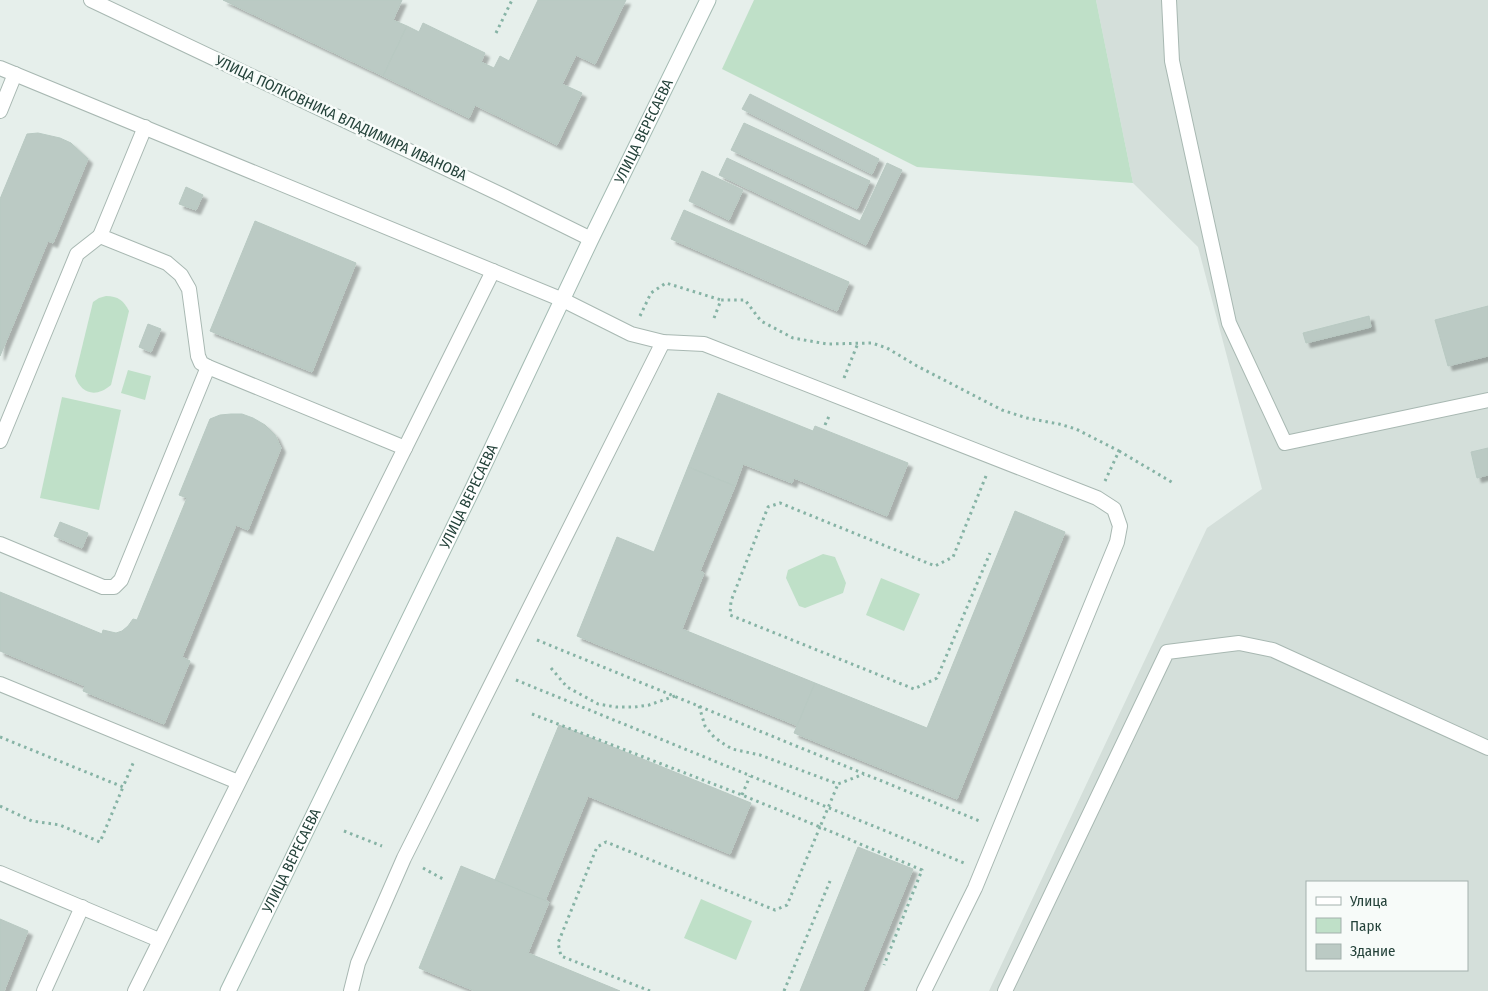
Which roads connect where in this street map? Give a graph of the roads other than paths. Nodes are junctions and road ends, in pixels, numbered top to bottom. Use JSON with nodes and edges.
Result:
{"nodes":[{"id":1,"x":91,"y":0,"type":"edge"},
{"id":2,"x":708,"y":0,"type":"edge"},
{"id":3,"x":1169,"y":0,"type":"edge"},
{"id":4,"x":0,"y":68,"type":"edge"},
{"id":5,"x":15,"y":74,"type":"junction"},
{"id":6,"x":0,"y":111,"type":"edge"},
{"id":7,"x":145,"y":127,"type":"junction"},
{"id":8,"x":100,"y":236,"type":"junction"},
{"id":9,"x":591,"y":239,"type":"junction"},
{"id":10,"x":493,"y":271,"type":"junction"},
{"id":11,"x":563,"y":300,"type":"junction"},
{"id":12,"x":663,"y":342,"type":"junction"},
{"id":13,"x":208,"y":367,"type":"junction"},
{"id":14,"x":1488,"y":400,"type":"edge"},
{"id":15,"x":0,"y":441,"type":"edge"},
{"id":16,"x":405,"y":448,"type":"junction"},
{"id":17,"x":0,"y":544,"type":"edge"},
{"id":18,"x":0,"y":684,"type":"edge"},
{"id":19,"x":1488,"y":748,"type":"edge"},
{"id":20,"x":238,"y":782,"type":"junction"},
{"id":21,"x":0,"y":873,"type":"edge"},
{"id":22,"x":82,"y":907,"type":"junction"},
{"id":23,"x":159,"y":940,"type":"junction"},
{"id":24,"x":44,"y":991,"type":"edge"},
{"id":25,"x":135,"y":991,"type":"edge"},
{"id":26,"x":228,"y":991,"type":"edge"},
{"id":27,"x":351,"y":991,"type":"edge"},
{"id":28,"x":924,"y":991,"type":"edge"},
{"id":29,"x":1005,"y":991,"type":"edge"}],
"edges":[{"from":1,"to":9,"type":"lane","name":"УЛИЦА ПОЛКОВНИКА ВЛАДИМИРА ИВАНОВА"},
{"from":2,"to":9,"type":"main road","name":"УЛИЦА ВЕРЕСАЕВА"},
{"from":3,"to":14,"type":"lane"},
{"from":4,"to":5,"type":"lane"},
{"from":5,"to":6,"type":"lane"},
{"from":5,"to":7,"type":"lane"},
{"from":7,"to":8,"type":"lane"},
{"from":7,"to":10,"type":"lane"},
{"from":8,"to":13,"type":"lane"},
{"from":8,"to":15,"type":"lane"},
{"from":9,"to":11,"type":"main road","name":"УЛИЦА ВЕРЕСАЕВА"},
{"from":10,"to":11,"type":"lane"},
{"from":10,"to":16,"type":"lane"},
{"from":11,"to":12,"type":"lane"},
{"from":11,"to":26,"type":"main road","name":"УЛИЦА ВЕРЕСАЕВА"},
{"from":12,"to":27,"type":"lane"},
{"from":12,"to":28,"type":"lane"},
{"from":13,"to":16,"type":"lane"},
{"from":13,"to":17,"type":"lane"},
{"from":16,"to":20,"type":"lane"},
{"from":18,"to":20,"type":"lane"},
{"from":19,"to":29,"type":"lane"},
{"from":20,"to":23,"type":"lane"},
{"from":21,"to":22,"type":"lane"},
{"from":22,"to":23,"type":"lane"},
{"from":22,"to":24,"type":"lane"},
{"from":23,"to":25,"type":"lane"}]}
